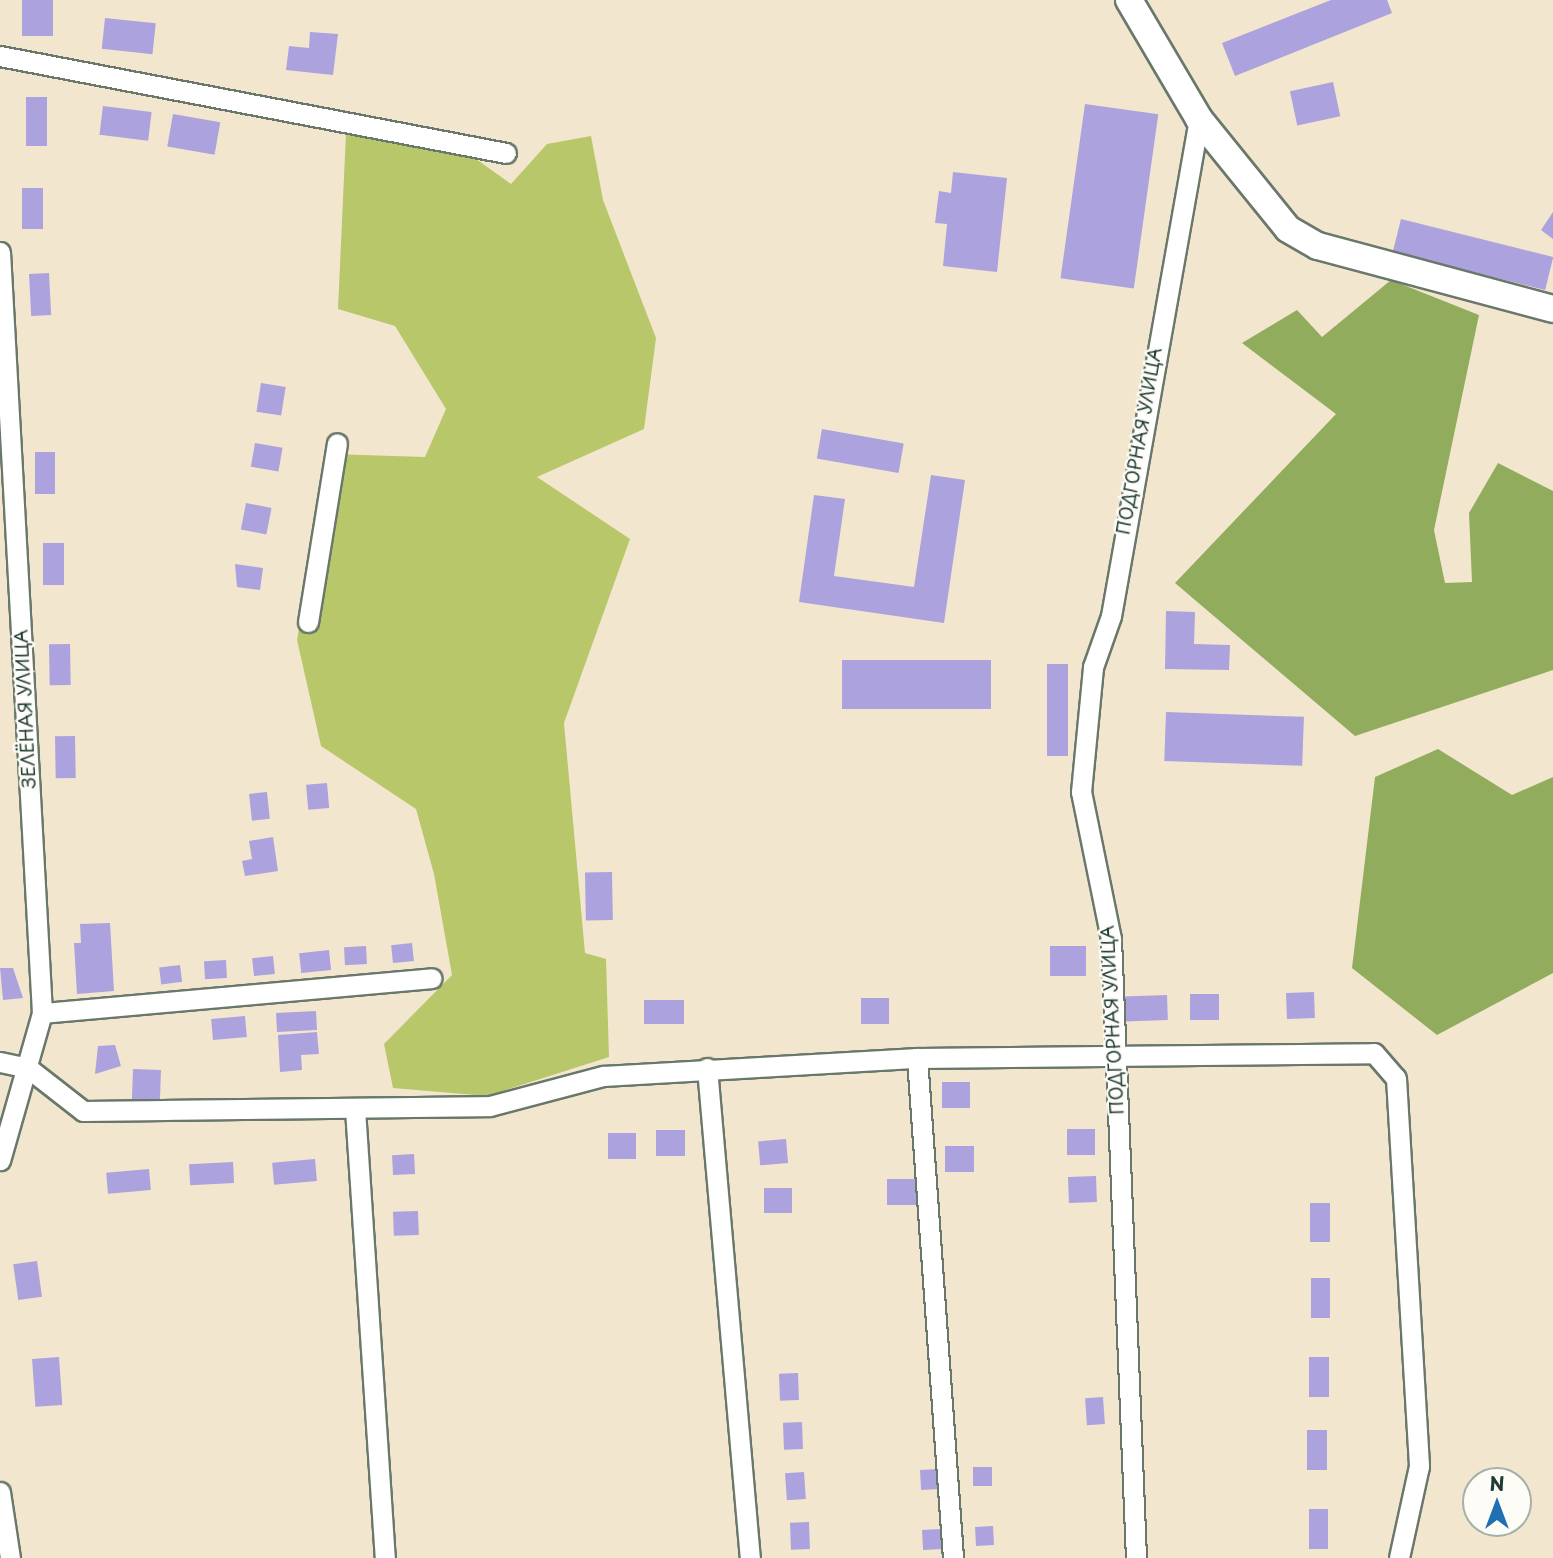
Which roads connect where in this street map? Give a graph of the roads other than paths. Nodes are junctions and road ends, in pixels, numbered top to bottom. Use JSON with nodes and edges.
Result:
{"nodes":[{"id":1,"x":1129,"y":0,"type":"edge"},
{"id":2,"x":0,"y":57,"type":"edge"},
{"id":3,"x":1199,"y":119,"type":"junction"},
{"id":4,"x":506,"y":153,"type":"dead end"},
{"id":5,"x":0,"y":252,"type":"edge"},
{"id":6,"x":1553,"y":309,"type":"edge"},
{"id":7,"x":337,"y":443,"type":"dead end"},
{"id":8,"x":307,"y":622,"type":"dead end"},
{"id":9,"x":431,"y":978,"type":"dead end"},
{"id":10,"x":42,"y":1013,"type":"junction"},
{"id":11,"x":1114,"y":1052,"type":"junction"},
{"id":12,"x":918,"y":1058,"type":"junction"},
{"id":13,"x":0,"y":1062,"type":"edge"},
{"id":14,"x":28,"y":1068,"type":"junction"},
{"id":15,"x":707,"y":1068,"type":"junction"},
{"id":16,"x":355,"y":1109,"type":"junction"},
{"id":17,"x":0,"y":1160,"type":"edge"},
{"id":18,"x":0,"y":1492,"type":"edge"},
{"id":19,"x":10,"y":1558,"type":"edge"},
{"id":20,"x":385,"y":1558,"type":"edge"},
{"id":21,"x":750,"y":1558,"type":"edge"},
{"id":22,"x":953,"y":1558,"type":"edge"},
{"id":23,"x":1136,"y":1558,"type":"edge"},
{"id":24,"x":1399,"y":1558,"type":"edge"}],
"edges":[{"from":1,"to":3,"type":"main road"},
{"from":2,"to":4,"type":"street"},
{"from":3,"to":6,"type":"main road"},
{"from":3,"to":11,"type":"street","name":"ПОДГОРНАЯ УЛИЦА"},
{"from":5,"to":10,"type":"street","name":"ЗЕЛЁНАЯ УЛИЦА"},
{"from":7,"to":8,"type":"street"},
{"from":9,"to":10,"type":"street"},
{"from":10,"to":14,"type":"street","name":"ЗЕЛЁНАЯ УЛИЦА"},
{"from":11,"to":12,"type":"street"},
{"from":11,"to":23,"type":"street","name":"ПОДГОРНАЯ УЛИЦА"},
{"from":11,"to":24,"type":"street"},
{"from":12,"to":15,"type":"street"},
{"from":12,"to":22,"type":"street"},
{"from":13,"to":14,"type":"street"},
{"from":14,"to":16,"type":"street"},
{"from":14,"to":17,"type":"street","name":"ЗЕЛЁНАЯ УЛИЦА"},
{"from":15,"to":16,"type":"street"},
{"from":15,"to":21,"type":"street"},
{"from":16,"to":20,"type":"street"},
{"from":18,"to":19,"type":"street"}]}
